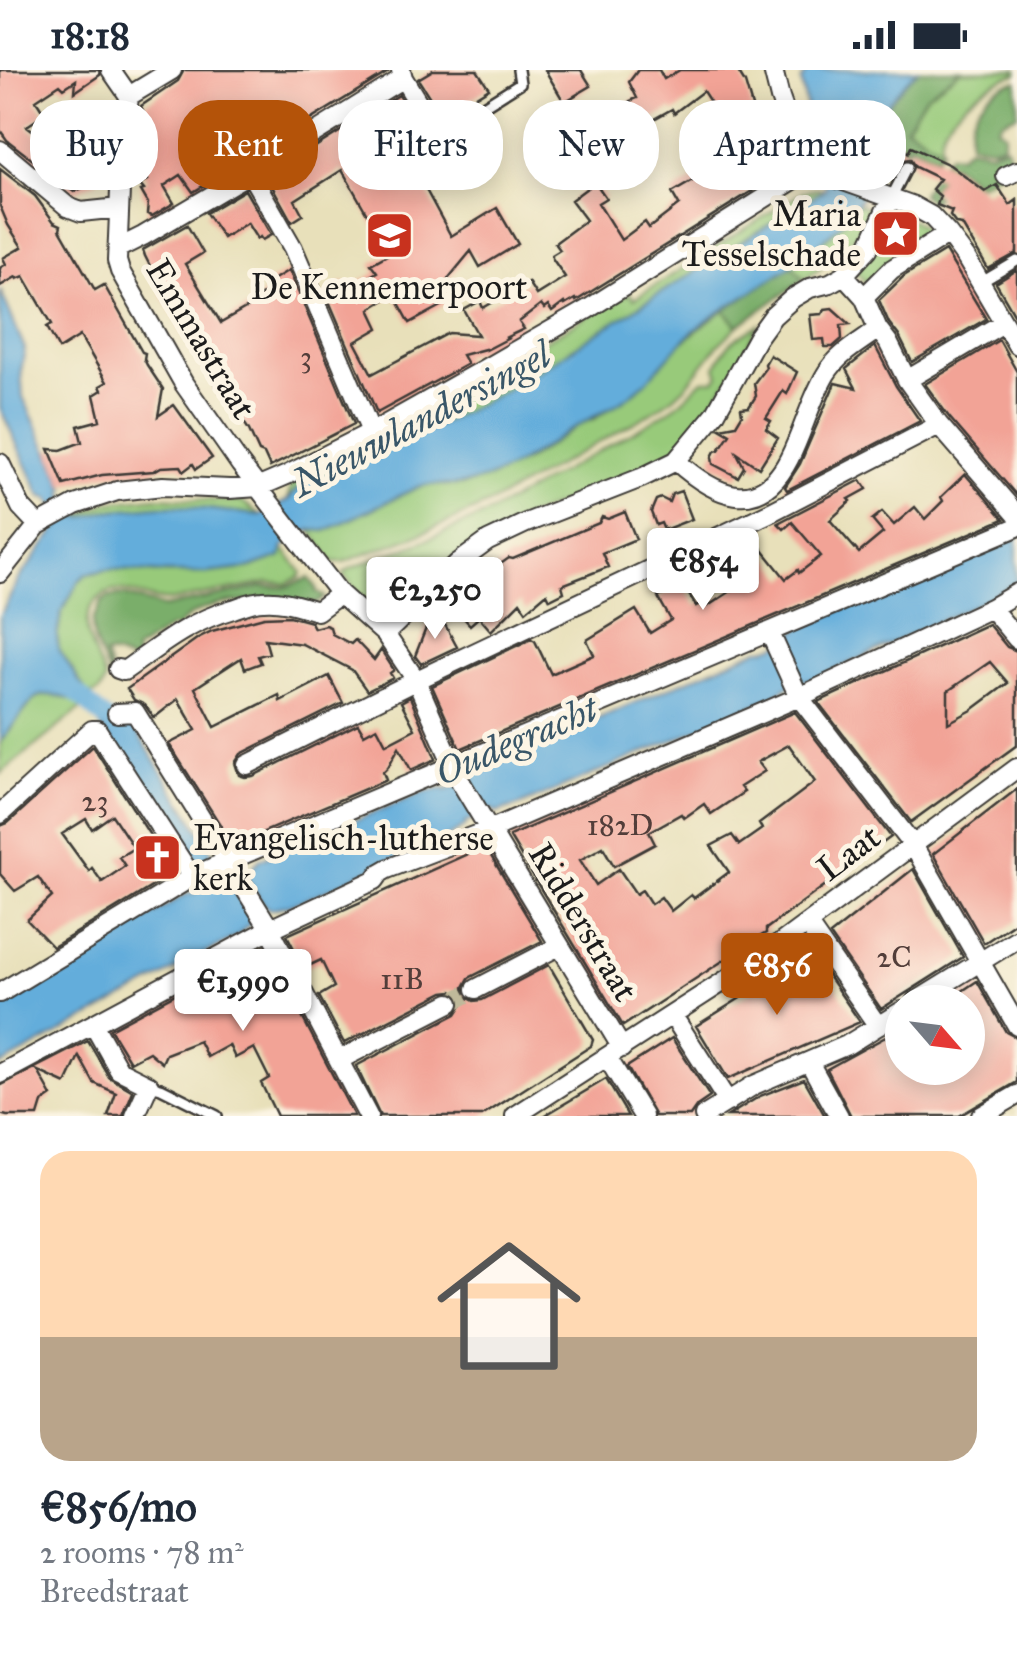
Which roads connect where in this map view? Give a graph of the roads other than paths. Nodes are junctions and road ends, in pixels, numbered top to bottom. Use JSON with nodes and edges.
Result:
{"nodes":[{"id":1,"x":112,"y":70,"type":"edge"},
{"id":2,"x":172,"y":70,"type":"edge"},
{"id":3,"x":518,"y":70,"type":"edge"},
{"id":4,"x":773,"y":70,"type":"edge"},
{"id":5,"x":402,"y":74,"type":"edge"},
{"id":6,"x":129,"y":96,"type":"junction"},
{"id":7,"x":417,"y":100,"type":"edge"},
{"id":8,"x":494,"y":100,"type":"edge"},
{"id":9,"x":781,"y":100,"type":"edge"},
{"id":10,"x":318,"y":129,"type":"edge"},
{"id":11,"x":0,"y":150,"type":"edge"},
{"id":12,"x":907,"y":168,"type":"dead end"},
{"id":13,"x":221,"y":190,"type":"edge"},
{"id":14,"x":260,"y":190,"type":"edge"},
{"id":15,"x":777,"y":190,"type":"edge"},
{"id":16,"x":867,"y":190,"type":"edge"},
{"id":17,"x":891,"y":198,"type":"junction"},
{"id":18,"x":119,"y":208,"type":"junction"},
{"id":19,"x":948,"y":234,"type":"junction"},
{"id":20,"x":119,"y":248,"type":"junction"},
{"id":21,"x":1017,"y":261,"type":"edge"},
{"id":22,"x":844,"y":275,"type":"junction"},
{"id":23,"x":980,"y":283,"type":"junction"},
{"id":24,"x":864,"y":297,"type":"junction"},
{"id":25,"x":1004,"y":323,"type":"junction"},
{"id":26,"x":878,"y":329,"type":"junction"},
{"id":27,"x":1017,"y":345,"type":"edge"},
{"id":28,"x":907,"y":380,"type":"junction"},
{"id":29,"x":939,"y":426,"type":"junction"},
{"id":30,"x":371,"y":432,"type":"junction"},
{"id":31,"x":676,"y":461,"type":"junction"},
{"id":32,"x":0,"y":463,"type":"edge"},
{"id":33,"x":259,"y":487,"type":"junction"},
{"id":34,"x":760,"y":491,"type":"junction"},
{"id":35,"x":770,"y":512,"type":"junction"},
{"id":36,"x":1017,"y":514,"type":"edge"},
{"id":37,"x":43,"y":522,"type":"junction"},
{"id":38,"x":1017,"y":527,"type":"edge"},
{"id":39,"x":0,"y":574,"type":"edge"},
{"id":40,"x":1017,"y":593,"type":"edge"},
{"id":41,"x":340,"y":594,"type":"junction"},
{"id":42,"x":991,"y":608,"type":"junction"},
{"id":43,"x":770,"y":633,"type":"junction"},
{"id":44,"x":385,"y":634,"type":"junction"},
{"id":45,"x":1017,"y":639,"type":"edge"},
{"id":46,"x":118,"y":668,"type":"dead end"},
{"id":47,"x":416,"y":680,"type":"junction"},
{"id":48,"x":795,"y":689,"type":"junction"},
{"id":49,"x":117,"y":713,"type":"dead end"},
{"id":50,"x":247,"y":766,"type":"dead end"},
{"id":51,"x":1017,"y":768,"type":"edge"},
{"id":52,"x":457,"y":773,"type":"junction"},
{"id":53,"x":0,"y":814,"type":"edge"},
{"id":54,"x":485,"y":824,"type":"junction"},
{"id":55,"x":914,"y":845,"type":"junction"},
{"id":56,"x":222,"y":864,"type":"junction"},
{"id":57,"x":192,"y":877,"type":"junction"},
{"id":58,"x":266,"y":923,"type":"junction"},
{"id":59,"x":808,"y":925,"type":"junction"},
{"id":60,"x":1017,"y":939,"type":"edge"},
{"id":61,"x":560,"y":946,"type":"junction"},
{"id":62,"x":979,"y":962,"type":"junction"},
{"id":63,"x":942,"y":985,"type":"edge"},
{"id":64,"x":476,"y":989,"type":"tunnel mouth"},
{"id":65,"x":0,"y":993,"type":"edge"},
{"id":66,"x":450,"y":1003,"type":"tunnel mouth"},
{"id":67,"x":673,"y":1016,"type":"junction"},
{"id":68,"x":885,"y":1021,"type":"edge"},
{"id":69,"x":93,"y":1024,"type":"junction"},
{"id":70,"x":878,"y":1026,"type":"junction"},
{"id":71,"x":1017,"y":1026,"type":"edge"},
{"id":72,"x":615,"y":1053,"type":"junction"},
{"id":73,"x":339,"y":1060,"type":"junction"},
{"id":74,"x":808,"y":1062,"type":"junction"},
{"id":75,"x":0,"y":1074,"type":"edge"},
{"id":76,"x":149,"y":1085,"type":"junction"},
{"id":77,"x":1017,"y":1094,"type":"edge"},
{"id":78,"x":728,"y":1102,"type":"junction"},
{"id":79,"x":135,"y":1116,"type":"edge"},
{"id":80,"x":217,"y":1116,"type":"edge"},
{"id":81,"x":368,"y":1116,"type":"edge"},
{"id":82,"x":514,"y":1116,"type":"edge"},
{"id":83,"x":643,"y":1116,"type":"edge"},
{"id":84,"x":704,"y":1116,"type":"edge"},
{"id":85,"x":839,"y":1116,"type":"edge"},
{"id":86,"x":980,"y":1116,"type":"edge"}],
"edges":[{"from":1,"to":6,"type":"street"},
{"from":2,"to":6,"type":"street"},
{"from":3,"to":8,"type":"lane"},
{"from":4,"to":9,"type":"street"},
{"from":5,"to":7,"type":"street"},
{"from":5,"to":10,"type":"street"},
{"from":6,"to":18,"type":"street","name":"Emmastraat"},
{"from":11,"to":18,"type":"street"},
{"from":12,"to":17,"type":"lane"},
{"from":13,"to":20,"type":"street"},
{"from":14,"to":30,"type":"street"},
{"from":15,"to":30,"type":"street"},
{"from":16,"to":17,"type":"street"},
{"from":17,"to":19,"type":"street"},
{"from":17,"to":22,"type":"street"},
{"from":18,"to":20,"type":"street","name":"Emmastraat"},
{"from":19,"to":23,"type":"street"},
{"from":19,"to":24,"type":"street"},
{"from":20,"to":33,"type":"street","name":"Emmastraat"},
{"from":21,"to":23,"type":"lane"},
{"from":22,"to":24,"type":"street"},
{"from":22,"to":31,"type":"street"},
{"from":23,"to":25,"type":"street"},
{"from":24,"to":26,"type":"street"},
{"from":25,"to":27,"type":"street"},
{"from":25,"to":28,"type":"street"},
{"from":26,"to":28,"type":"street"},
{"from":26,"to":34,"type":"street"},
{"from":28,"to":29,"type":"street"},
{"from":29,"to":35,"type":"street"},
{"from":29,"to":36,"type":"street"},
{"from":30,"to":33,"type":"street"},
{"from":31,"to":34,"type":"street"},
{"from":31,"to":44,"type":"street"},
{"from":32,"to":37,"type":"street"},
{"from":33,"to":37,"type":"street"},
{"from":33,"to":41,"type":"street","name":"Emmastraat"},
{"from":34,"to":35,"type":"street"},
{"from":35,"to":47,"type":"street"},
{"from":37,"to":39,"type":"street"},
{"from":38,"to":43,"type":"street"},
{"from":40,"to":42,"type":"street"},
{"from":41,"to":44,"type":"street","name":"Emmastraat"},
{"from":41,"to":46,"type":"street"},
{"from":42,"to":45,"type":"street"},
{"from":42,"to":48,"type":"street"},
{"from":43,"to":48,"type":"street"},
{"from":43,"to":52,"type":"street"},
{"from":44,"to":47,"type":"street","name":"Ridderstraat"},
{"from":47,"to":50,"type":"street"},
{"from":47,"to":52,"type":"street","name":"Ridderstraat"},
{"from":48,"to":54,"type":"street"},
{"from":48,"to":55,"type":"street"},
{"from":49,"to":56,"type":"street"},
{"from":51,"to":55,"type":"street","name":"Laat"},
{"from":52,"to":54,"type":"street","name":"Ridderstraat"},
{"from":52,"to":56,"type":"street"},
{"from":53,"to":57,"type":"street"},
{"from":54,"to":58,"type":"street"},
{"from":54,"to":61,"type":"street","name":"Ridderstraat"},
{"from":55,"to":59,"type":"street","name":"Laat"},
{"from":55,"to":62,"type":"street"},
{"from":56,"to":57,"type":"street"},
{"from":56,"to":58,"type":"street"},
{"from":57,"to":65,"type":"street"},
{"from":58,"to":69,"type":"street"},
{"from":58,"to":73,"type":"street"},
{"from":59,"to":67,"type":"street","name":"Laat"},
{"from":59,"to":70,"type":"street"},
{"from":60,"to":62,"type":"street"},
{"from":61,"to":64,"type":"street"},
{"from":61,"to":72,"type":"street","name":"Ridderstraat"},
{"from":62,"to":63,"type":"street"},
{"from":62,"to":71,"type":"street"},
{"from":66,"to":73,"type":"street"},
{"from":67,"to":72,"type":"street","name":"Laat"},
{"from":67,"to":78,"type":"street"},
{"from":68,"to":70,"type":"street"},
{"from":69,"to":75,"type":"street"},
{"from":69,"to":76,"type":"street"},
{"from":70,"to":74,"type":"street"},
{"from":72,"to":82,"type":"street","name":"Laat"},
{"from":72,"to":83,"type":"street","name":"Ridderstraat"},
{"from":73,"to":81,"type":"street"},
{"from":74,"to":78,"type":"street"},
{"from":74,"to":85,"type":"street"},
{"from":76,"to":79,"type":"street"},
{"from":76,"to":80,"type":"lane"},
{"from":77,"to":86,"type":"street"},
{"from":78,"to":84,"type":"street"}]}
